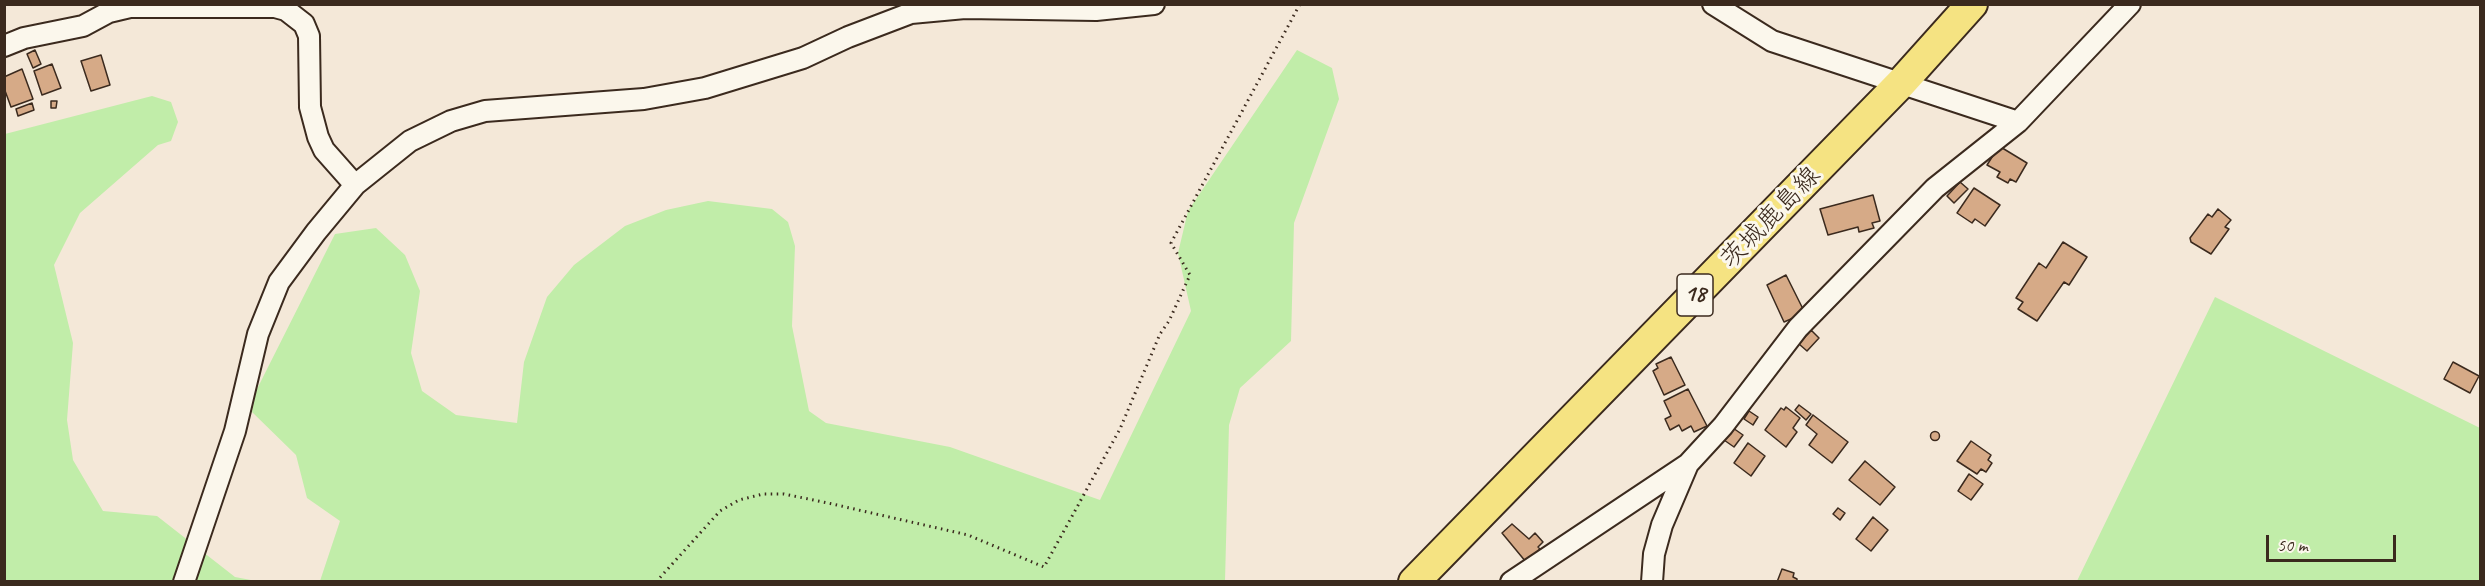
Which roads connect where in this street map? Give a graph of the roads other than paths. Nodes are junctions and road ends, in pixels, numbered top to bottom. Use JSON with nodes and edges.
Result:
{"nodes":[{"id":1,"x":1154,"y":4,"type":"edge"},
{"id":2,"x":1713,"y":4,"type":"edge"},
{"id":3,"x":1972,"y":4,"type":"edge"},
{"id":4,"x":2130,"y":4,"type":"edge"},
{"id":5,"x":4,"y":46,"type":"edge"},
{"id":6,"x":1902,"y":82,"type":"junction"},
{"id":7,"x":2018,"y":122,"type":"junction"},
{"id":8,"x":356,"y":185,"type":"junction"},
{"id":9,"x":1688,"y":464,"type":"junction"},
{"id":10,"x":184,"y":582,"type":"edge"},
{"id":11,"x":1414,"y":582,"type":"edge"},
{"id":12,"x":1511,"y":582,"type":"edge"},
{"id":13,"x":1652,"y":582,"type":"edge"}],
"edges":[{"from":1,"to":8,"type":"street"},
{"from":2,"to":6,"type":"street"},
{"from":3,"to":6,"type":"main road","name":"茨城鹿島線","number":"18"},
{"from":4,"to":7,"type":"street"},
{"from":5,"to":8,"type":"street"},
{"from":6,"to":7,"type":"street"},
{"from":6,"to":11,"type":"main road","name":"茨城鹿島線","number":"18"},
{"from":7,"to":9,"type":"street"},
{"from":8,"to":10,"type":"street"},
{"from":9,"to":12,"type":"street"},
{"from":9,"to":13,"type":"street"}]}
